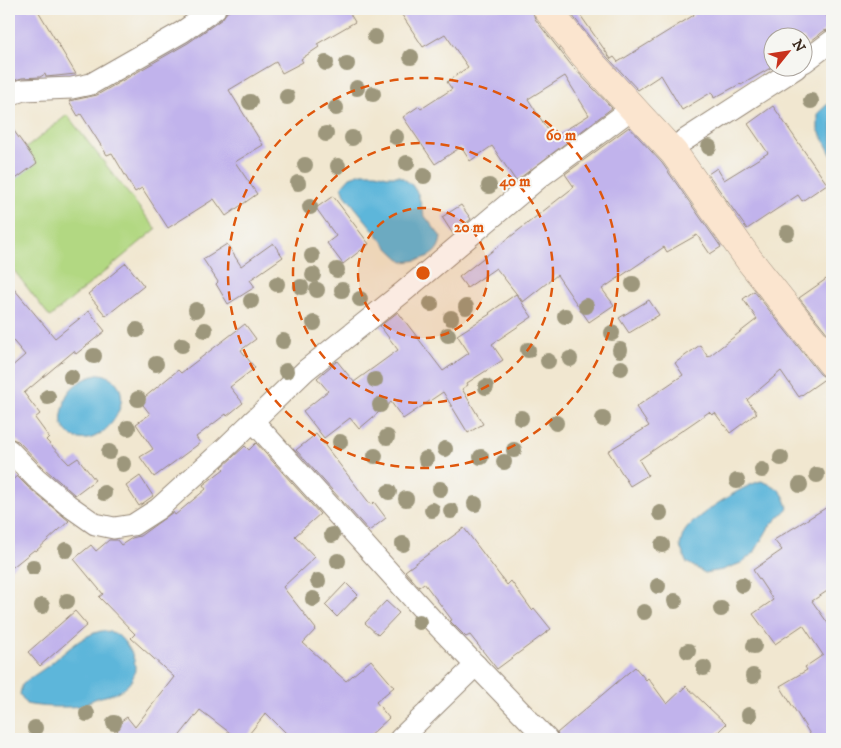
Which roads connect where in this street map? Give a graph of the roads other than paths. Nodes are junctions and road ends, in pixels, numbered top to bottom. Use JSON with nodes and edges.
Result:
{"nodes":[{"id":1,"x":216,"y":9,"type":"edge"},
{"id":2,"x":547,"y":9,"type":"edge"},
{"id":3,"x":832,"y":41,"type":"edge"},
{"id":4,"x":814,"y":54,"type":"edge"},
{"id":5,"x":781,"y":78,"type":"edge"},
{"id":6,"x":9,"y":95,"type":"edge"},
{"id":7,"x":634,"y":107,"type":"junction"},
{"id":8,"x":671,"y":149,"type":"junction"},
{"id":9,"x":832,"y":364,"type":"edge"},
{"id":10,"x":253,"y":420,"type":"junction"},
{"id":11,"x":9,"y":450,"type":"edge"},
{"id":12,"x":476,"y":665,"type":"junction"},
{"id":13,"x":400,"y":739,"type":"edge"},
{"id":14,"x":546,"y":739,"type":"edge"}],
"edges":[{"from":1,"to":6,"type":"street"},
{"from":2,"to":7,"type":"street"},
{"from":3,"to":4,"type":"street"},
{"from":5,"to":8,"type":"street"},
{"from":7,"to":8,"type":"street"},
{"from":7,"to":10,"type":"street"},
{"from":8,"to":9,"type":"street"},
{"from":10,"to":11,"type":"street"},
{"from":10,"to":12,"type":"street"},
{"from":12,"to":13,"type":"street"},
{"from":12,"to":14,"type":"street"}]}
